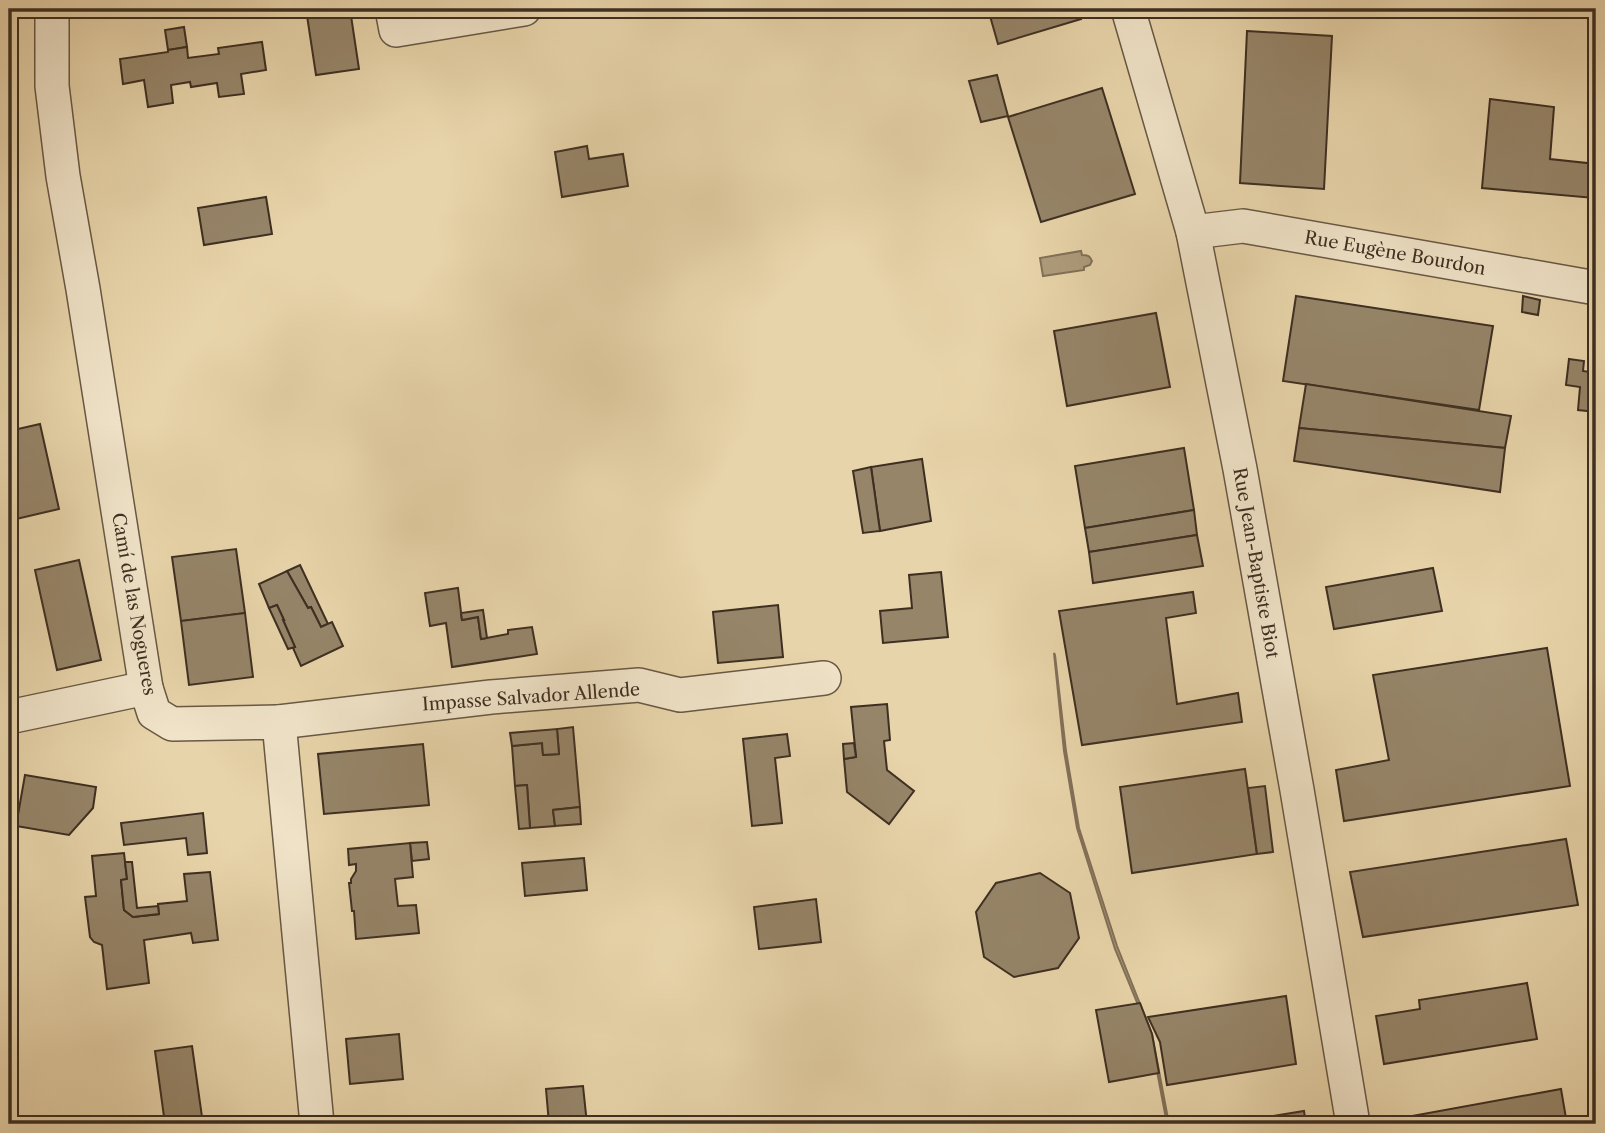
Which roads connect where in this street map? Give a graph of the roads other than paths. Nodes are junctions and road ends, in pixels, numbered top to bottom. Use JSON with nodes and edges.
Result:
{"nodes":[{"id":1,"x":52,"y":9,"type":"edge"},
{"id":2,"x":392,"y":9,"type":"edge"},
{"id":3,"x":524,"y":9,"type":"edge"},
{"id":4,"x":1128,"y":9,"type":"edge"},
{"id":5,"x":1193,"y":232,"type":"junction"},
{"id":6,"x":1596,"y":288,"type":"edge"},
{"id":7,"x":824,"y":678,"type":"dead end"},
{"id":8,"x":146,"y":688,"type":"junction"},
{"id":9,"x":9,"y":717,"type":"edge"},
{"id":10,"x":279,"y":722,"type":"junction"},
{"id":11,"x":317,"y":1124,"type":"edge"},
{"id":12,"x":1353,"y":1124,"type":"edge"}],
"edges":[{"from":1,"to":8,"type":"street","name":"Camí de las Nogueres"},
{"from":2,"to":3,"type":"street"},
{"from":4,"to":5,"type":"street","name":"Rue Jean-Baptiste Biot"},
{"from":5,"to":6,"type":"street","name":"Rue Eugène Bourdon"},
{"from":5,"to":12,"type":"street","name":"Rue Jean-Baptiste Biot"},
{"from":7,"to":10,"type":"street","name":"Impasse Salvador Allende"},
{"from":8,"to":9,"type":"street"},
{"from":8,"to":10,"type":"street","name":"Camí de las Nogueres"},
{"from":10,"to":11,"type":"street"}]}
